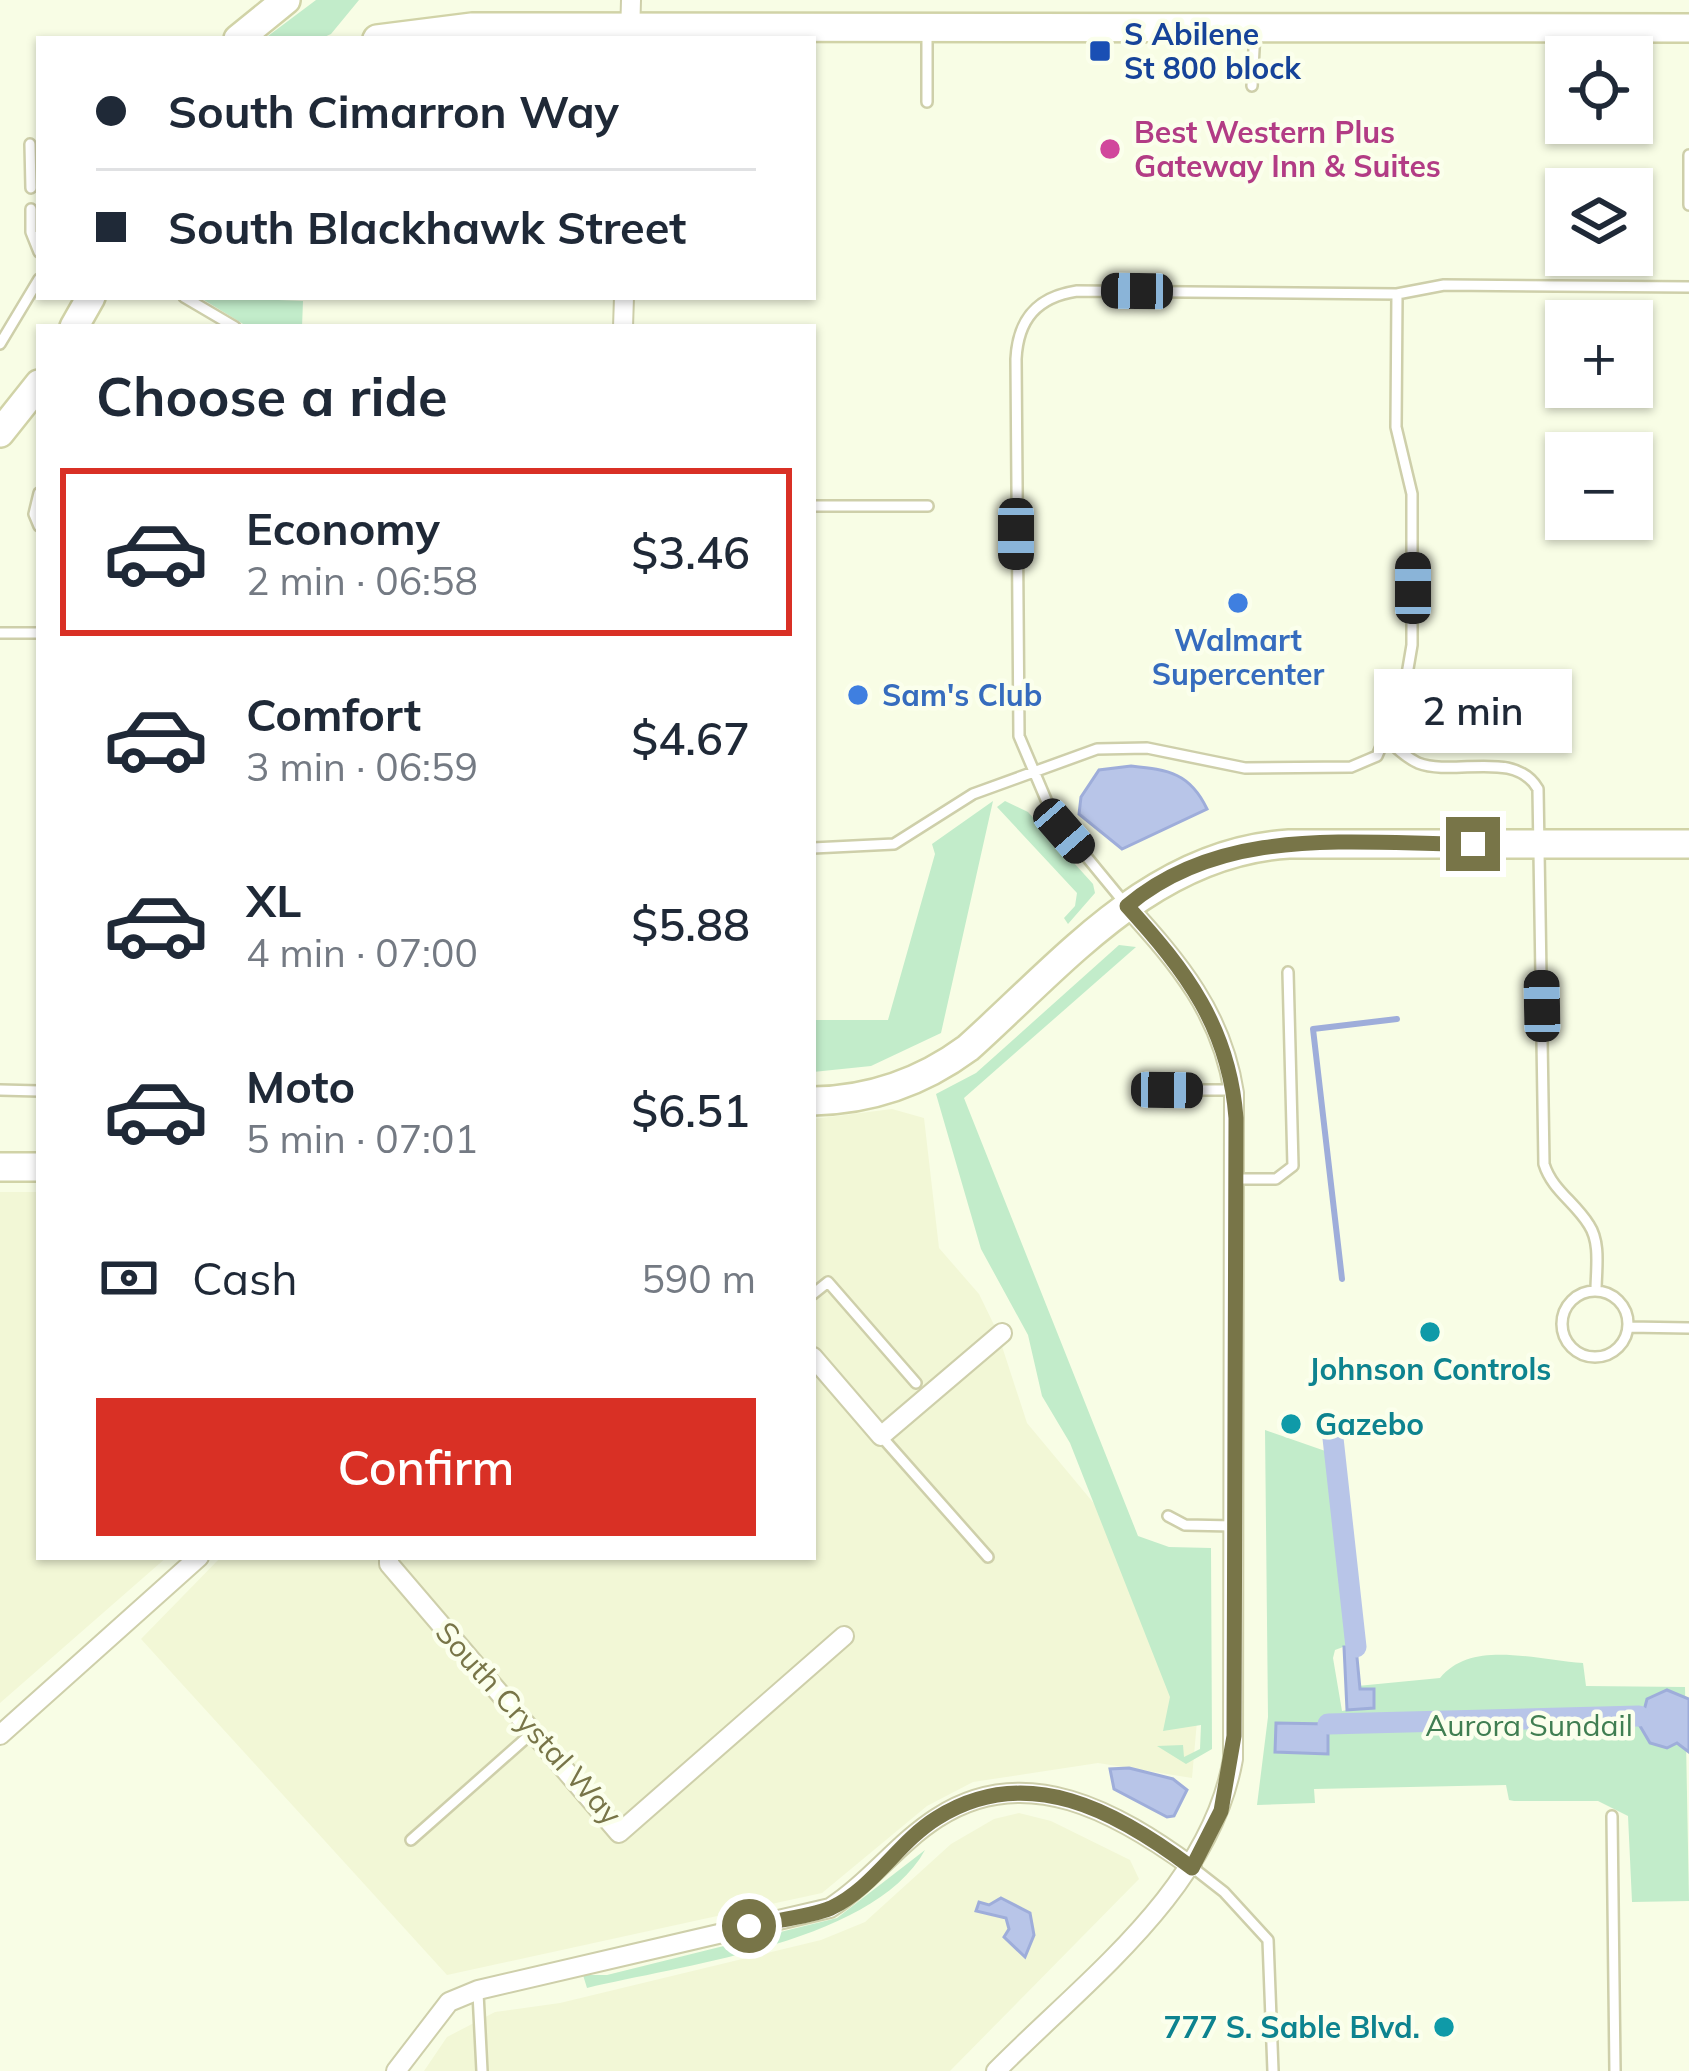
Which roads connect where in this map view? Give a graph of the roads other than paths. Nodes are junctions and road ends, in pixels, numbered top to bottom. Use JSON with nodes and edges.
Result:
{"nodes":[{"id":1,"x":286,"y":0,"type":"edge"},
{"id":2,"x":631,"y":22,"type":"edge"},
{"id":3,"x":927,"y":27,"type":"junction"},
{"id":4,"x":1255,"y":27,"type":"junction"},
{"id":5,"x":1689,"y":28,"type":"edge"},
{"id":6,"x":242,"y":36,"type":"edge"},
{"id":7,"x":397,"y":36,"type":"edge"},
{"id":8,"x":1252,"y":86,"type":"dead end"},
{"id":9,"x":927,"y":102,"type":"dead end"},
{"id":10,"x":30,"y":144,"type":"dead end"},
{"id":11,"x":1689,"y":155,"type":"edge"},
{"id":12,"x":31,"y":188,"type":"dead end"},
{"id":13,"x":1689,"y":205,"type":"edge"},
{"id":14,"x":31,"y":209,"type":"dead end"},
{"id":15,"x":36,"y":236,"type":"edge"},
{"id":16,"x":36,"y":284,"type":"edge"},
{"id":17,"x":1689,"y":287,"type":"edge"},
{"id":18,"x":1397,"y":294,"type":"junction"},
{"id":19,"x":189,"y":300,"type":"edge"},
{"id":20,"x":230,"y":324,"type":"edge"},
{"id":21,"x":0,"y":344,"type":"edge"},
{"id":22,"x":36,"y":388,"type":"edge"},
{"id":23,"x":0,"y":434,"type":"edge"},
{"id":24,"x":816,"y":506,"type":"edge"},
{"id":25,"x":928,"y":506,"type":"dead end"},
{"id":26,"x":0,"y":633,"type":"edge"},
{"id":27,"x":36,"y":633,"type":"edge"},
{"id":28,"x":1387,"y":739,"type":"junction"},
{"id":29,"x":1030,"y":771,"type":"junction"},
{"id":30,"x":1540,"y":844,"type":"junction"},
{"id":31,"x":1689,"y":844,"type":"edge"},
{"id":32,"x":816,"y":848,"type":"edge"},
{"id":33,"x":1127,"y":906,"type":"junction"},
{"id":34,"x":1288,"y":972,"type":"dead end"},
{"id":35,"x":0,"y":1090,"type":"edge"},
{"id":36,"x":1167,"y":1090,"type":"dead end"},
{"id":37,"x":1234,"y":1090,"type":"junction"},
{"id":38,"x":36,"y":1091,"type":"edge"},
{"id":39,"x":816,"y":1101,"type":"edge"},
{"id":40,"x":0,"y":1167,"type":"edge"},
{"id":41,"x":36,"y":1167,"type":"edge"},
{"id":42,"x":1236,"y":1179,"type":"junction"},
{"id":43,"x":1596,"y":1291,"type":"junction"},
{"id":44,"x":816,"y":1292,"type":"edge"},
{"id":45,"x":1628,"y":1327,"type":"junction"},
{"id":46,"x":1689,"y":1328,"type":"edge"},
{"id":47,"x":1002,"y":1333,"type":"dead end"},
{"id":48,"x":816,"y":1360,"type":"edge"},
{"id":49,"x":916,"y":1383,"type":"dead end"},
{"id":50,"x":881,"y":1436,"type":"junction"},
{"id":51,"x":1168,"y":1516,"type":"dead end"},
{"id":52,"x":1235,"y":1526,"type":"junction"},
{"id":53,"x":988,"y":1557,"type":"dead end"},
{"id":54,"x":196,"y":1560,"type":"edge"},
{"id":55,"x":388,"y":1560,"type":"edge"},
{"id":56,"x":844,"y":1636,"type":"dead end"},
{"id":57,"x":533,"y":1732,"type":"junction"},
{"id":58,"x":0,"y":1735,"type":"edge"},
{"id":59,"x":1612,"y":1816,"type":"dead end"},
{"id":60,"x":411,"y":1840,"type":"dead end"},
{"id":61,"x":1192,"y":1868,"type":"junction"},
{"id":62,"x":478,"y":1990,"type":"junction"},
{"id":63,"x":396,"y":2071,"type":"edge"},
{"id":64,"x":482,"y":2071,"type":"edge"},
{"id":65,"x":996,"y":2071,"type":"edge"},
{"id":66,"x":1273,"y":2071,"type":"edge"},
{"id":67,"x":1616,"y":2071,"type":"edge"}],
"edges":[{"from":1,"to":6,"type":"main road"},
{"from":2,"to":3,"type":"main road"},
{"from":2,"to":7,"type":"main road"},
{"from":3,"to":4,"type":"main road"},
{"from":3,"to":9,"type":"lane"},
{"from":4,"to":5,"type":"main road"},
{"from":4,"to":8,"type":"lane"},
{"from":10,"to":12,"type":"lane"},
{"from":11,"to":13,"type":"lane"},
{"from":14,"to":15,"type":"lane"},
{"from":16,"to":21,"type":"lane"},
{"from":17,"to":18,"type":"lane"},
{"from":18,"to":28,"type":"lane"},
{"from":18,"to":29,"type":"lane"},
{"from":19,"to":20,"type":"lane"},
{"from":22,"to":23,"type":"main road"},
{"from":24,"to":25,"type":"lane"},
{"from":26,"to":27,"type":"lane"},
{"from":28,"to":29,"type":"lane"},
{"from":28,"to":30,"type":"lane"},
{"from":29,"to":32,"type":"lane"},
{"from":29,"to":33,"type":"lane"},
{"from":30,"to":31,"type":"main road"},
{"from":30,"to":33,"type":"main road"},
{"from":30,"to":43,"type":"lane"},
{"from":33,"to":37,"type":"street"},
{"from":33,"to":39,"type":"main road"},
{"from":34,"to":42,"type":"lane"},
{"from":35,"to":38,"type":"lane"},
{"from":36,"to":37,"type":"lane"},
{"from":37,"to":42,"type":"street"},
{"from":40,"to":41,"type":"main road"},
{"from":42,"to":52,"type":"street"},
{"from":43,"to":45,"type":"lane"},
{"from":43,"to":45,"type":"lane"},
{"from":44,"to":49,"type":"lane"},
{"from":45,"to":46,"type":"lane"},
{"from":47,"to":50,"type":"street"},
{"from":48,"to":50,"type":"street"},
{"from":50,"to":53,"type":"lane"},
{"from":51,"to":52,"type":"lane"},
{"from":52,"to":61,"type":"street"},
{"from":54,"to":58,"type":"street"},
{"from":55,"to":57,"type":"street","name":"South Crystal Way"},
{"from":56,"to":57,"type":"street","name":"South Crystal Way"},
{"from":57,"to":60,"type":"lane"},
{"from":59,"to":67,"type":"lane"},
{"from":61,"to":62,"type":"street"},
{"from":61,"to":65,"type":"street"},
{"from":61,"to":66,"type":"lane"},
{"from":62,"to":63,"type":"street"},
{"from":62,"to":64,"type":"lane"}]}
